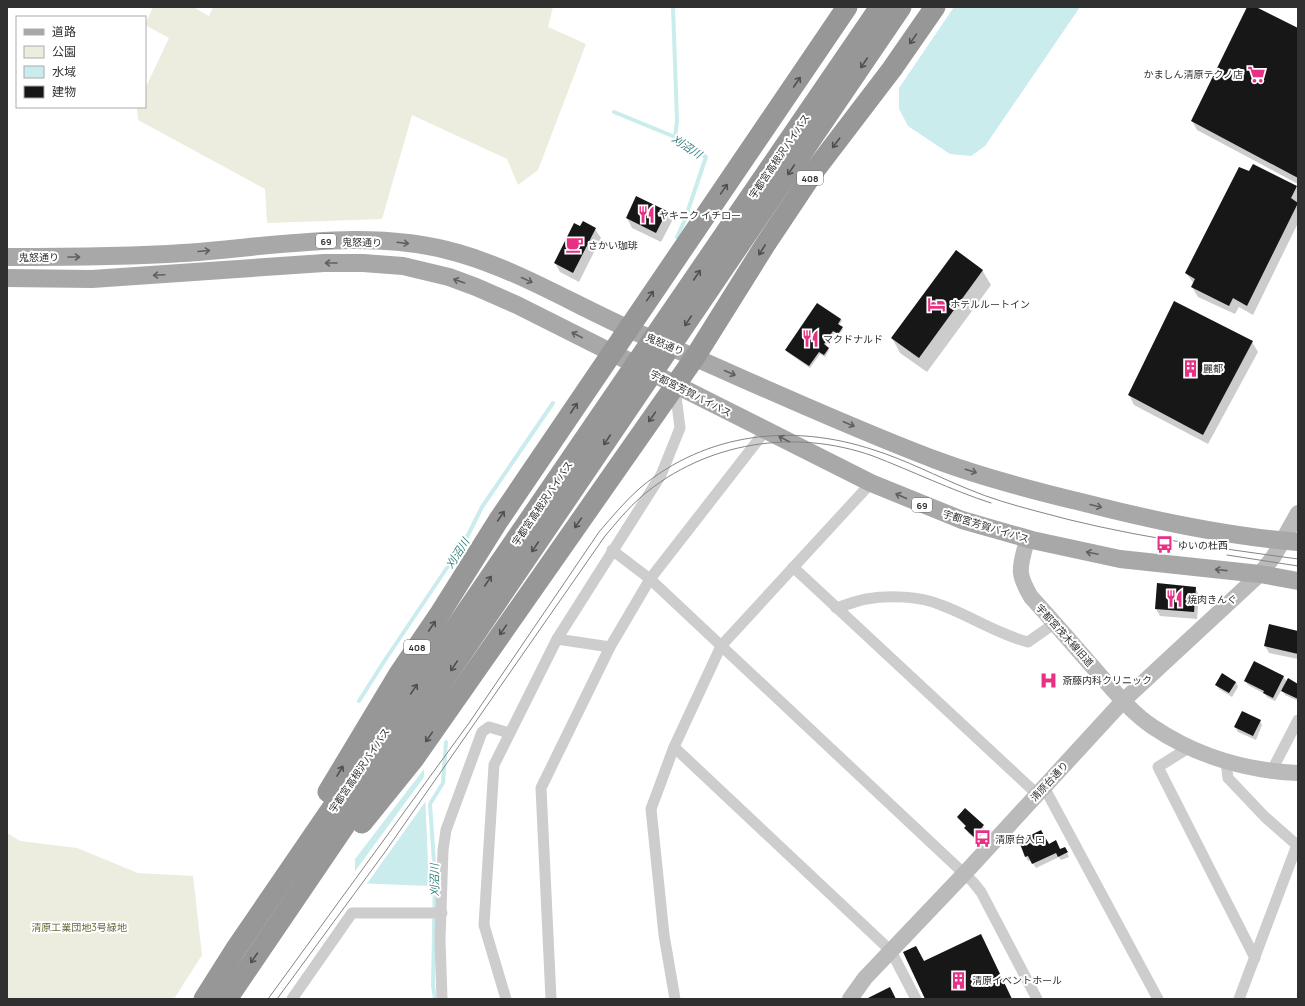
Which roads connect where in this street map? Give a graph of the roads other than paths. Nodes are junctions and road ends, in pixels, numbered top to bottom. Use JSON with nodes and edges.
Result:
{"nodes":[{"id":1,"x":847,"y":7,"type":"edge"},
{"id":2,"x":880,"y":7,"type":"edge"},
{"id":3,"x":901,"y":7,"type":"edge"},
{"id":4,"x":935,"y":7,"type":"edge"},
{"id":5,"x":726,"y":248,"type":"junction"},
{"id":6,"x":7,"y":257,"type":"edge"},
{"id":7,"x":7,"y":278,"type":"edge"},
{"id":8,"x":628,"y":328,"type":"junction"},
{"id":9,"x":612,"y":352,"type":"junction"},
{"id":10,"x":695,"y":357,"type":"junction"},
{"id":11,"x":675,"y":385,"type":"junction"},
{"id":12,"x":766,"y":430,"type":"junction"},
{"id":13,"x":580,"y":463,"type":"junction"},
{"id":14,"x":871,"y":483,"type":"junction"},
{"id":15,"x":1298,"y":513,"type":"edge"},
{"id":16,"x":1027,"y":538,"type":"junction"},
{"id":17,"x":1291,"y":541,"type":"edge"},
{"id":18,"x":612,"y":550,"type":"junction"},
{"id":19,"x":793,"y":567,"type":"junction"},
{"id":20,"x":1260,"y":574,"type":"junction"},
{"id":21,"x":650,"y":579,"type":"junction"},
{"id":22,"x":1298,"y":581,"type":"edge"},
{"id":23,"x":836,"y":608,"type":"junction"},
{"id":24,"x":1055,"y":623,"type":"junction"},
{"id":25,"x":557,"y":639,"type":"junction"},
{"id":26,"x":722,"y":646,"type":"junction"},
{"id":27,"x":610,"y":647,"type":"junction"},
{"id":28,"x":1123,"y":701,"type":"junction"},
{"id":29,"x":1298,"y":720,"type":"edge"},
{"id":30,"x":509,"y":733,"type":"junction"},
{"id":31,"x":674,"y":747,"type":"junction"},
{"id":32,"x":1190,"y":747,"type":"junction"},
{"id":33,"x":1226,"y":762,"type":"junction"},
{"id":34,"x":1272,"y":772,"type":"junction"},
{"id":35,"x":1298,"y":773,"type":"edge"},
{"id":36,"x":1040,"y":790,"type":"junction"},
{"id":37,"x":1298,"y":846,"type":"edge"},
{"id":38,"x":965,"y":873,"type":"junction"},
{"id":39,"x":436,"y":912,"type":"junction"},
{"id":40,"x":269,"y":937,"type":"junction"},
{"id":41,"x":235,"y":950,"type":"junction"},
{"id":42,"x":891,"y":951,"type":"junction"},
{"id":43,"x":1255,"y":958,"type":"junction"},
{"id":44,"x":204,"y":999,"type":"edge"},
{"id":45,"x":227,"y":999,"type":"edge"},
{"id":46,"x":292,"y":999,"type":"edge"},
{"id":47,"x":442,"y":999,"type":"edge"},
{"id":48,"x":506,"y":999,"type":"edge"},
{"id":49,"x":551,"y":999,"type":"edge"},
{"id":50,"x":675,"y":999,"type":"edge"},
{"id":51,"x":850,"y":999,"type":"edge"},
{"id":52,"x":916,"y":999,"type":"edge"},
{"id":53,"x":1037,"y":999,"type":"edge"},
{"id":54,"x":1158,"y":999,"type":"edge"},
{"id":55,"x":1239,"y":999,"type":"edge"}],
"edges":[{"from":8,"to":1,"type":"highway","number":"408","one_way":true},
{"from":2,"to":5,"type":"highway","name":"宇都宮高根沢バイパス","number":"408"},
{"from":3,"to":5,"type":"highway","name":"宇都宮高根沢バイパス","number":"408","one_way":true},
{"from":4,"to":10,"type":"highway","number":"408","one_way":true},
{"from":5,"to":13,"type":"highway","name":"宇都宮高根沢バイパス","number":"408"},
{"from":6,"to":8,"type":"main road","name":"鬼怒通り","number":"69","one_way":true},
{"from":9,"to":7,"type":"main road","name":"鬼怒通り","number":"69","one_way":true},
{"from":8,"to":9,"type":"highway","number":"408"},
{"from":8,"to":10,"type":"main road","name":"鬼怒通り","number":"69"},
{"from":9,"to":11,"type":"main road","name":"宇都宮芳賀バイパス","number":"69"},
{"from":41,"to":9,"type":"highway","number":"408","one_way":true},
{"from":10,"to":11,"type":"highway","number":"408"},
{"from":10,"to":17,"type":"main road","number":"69","one_way":true},
{"from":11,"to":12,"type":"main road","name":"宇都宮芳賀バイパス","number":"69"},
{"from":11,"to":18,"type":"street"},
{"from":11,"to":40,"type":"highway","number":"408","one_way":true},
{"from":14,"to":12,"type":"main road","name":"宇都宮芳賀バイパス","number":"69","one_way":true},
{"from":12,"to":21,"type":"street"},
{"from":13,"to":40,"type":"highway","name":"宇都宮高根沢バイパス","number":"408","one_way":true},
{"from":41,"to":13,"type":"highway","name":"宇都宮高根沢バイパス","number":"408","one_way":true},
{"from":16,"to":14,"type":"main road","name":"宇都宮芳賀バイパス","number":"69","one_way":true},
{"from":14,"to":19,"type":"street"},
{"from":15,"to":17,"type":"street","name":"清原台通り"},
{"from":20,"to":16,"type":"main road","name":"宇都宮芳賀バイパス","number":"69","one_way":true},
{"from":16,"to":24,"type":"street","name":"宇都宮茂木線旧道"},
{"from":17,"to":20,"type":"street","name":"清原台通り"},
{"from":18,"to":21,"type":"street"},
{"from":18,"to":25,"type":"street"},
{"from":19,"to":23,"type":"street"},
{"from":19,"to":26,"type":"street"},
{"from":20,"to":22,"type":"main road","name":"宇都宮芳賀バイパス","number":"69"},
{"from":20,"to":28,"type":"street","name":"清原台通り"},
{"from":21,"to":26,"type":"street"},
{"from":21,"to":27,"type":"street"},
{"from":23,"to":24,"type":"street"},
{"from":23,"to":36,"type":"street"},
{"from":24,"to":28,"type":"street","name":"宇都宮茂木線旧道"},
{"from":25,"to":27,"type":"street"},
{"from":25,"to":30,"type":"street"},
{"from":26,"to":31,"type":"street"},
{"from":26,"to":38,"type":"street"},
{"from":27,"to":49,"type":"street"},
{"from":28,"to":32,"type":"street","name":"宇都宮茂木線旧道"},
{"from":28,"to":36,"type":"street","name":"清原台通り"},
{"from":29,"to":34,"type":"street"},
{"from":30,"to":39,"type":"street"},
{"from":30,"to":48,"type":"street"},
{"from":31,"to":42,"type":"street"},
{"from":31,"to":50,"type":"street"},
{"from":32,"to":33,"type":"street","name":"宇都宮茂木線旧道"},
{"from":32,"to":43,"type":"street"},
{"from":33,"to":34,"type":"street","name":"宇都宮茂木線旧道"},
{"from":33,"to":37,"type":"street"},
{"from":34,"to":35,"type":"street","name":"宇都宮茂木線旧道"},
{"from":36,"to":38,"type":"street","name":"清原台通り"},
{"from":36,"to":54,"type":"street"},
{"from":37,"to":43,"type":"street"},
{"from":38,"to":42,"type":"street","name":"清原台通り"},
{"from":38,"to":53,"type":"street"},
{"from":39,"to":46,"type":"street"},
{"from":39,"to":47,"type":"street"},
{"from":40,"to":45,"type":"highway","name":"宇都宮高根沢バイパス","number":"408","one_way":true},
{"from":41,"to":44,"type":"highway","name":"宇都宮高根沢バイパス","number":"408"},
{"from":42,"to":51,"type":"street","name":"清原台通り"},
{"from":42,"to":52,"type":"street"},
{"from":43,"to":55,"type":"street"}]}
